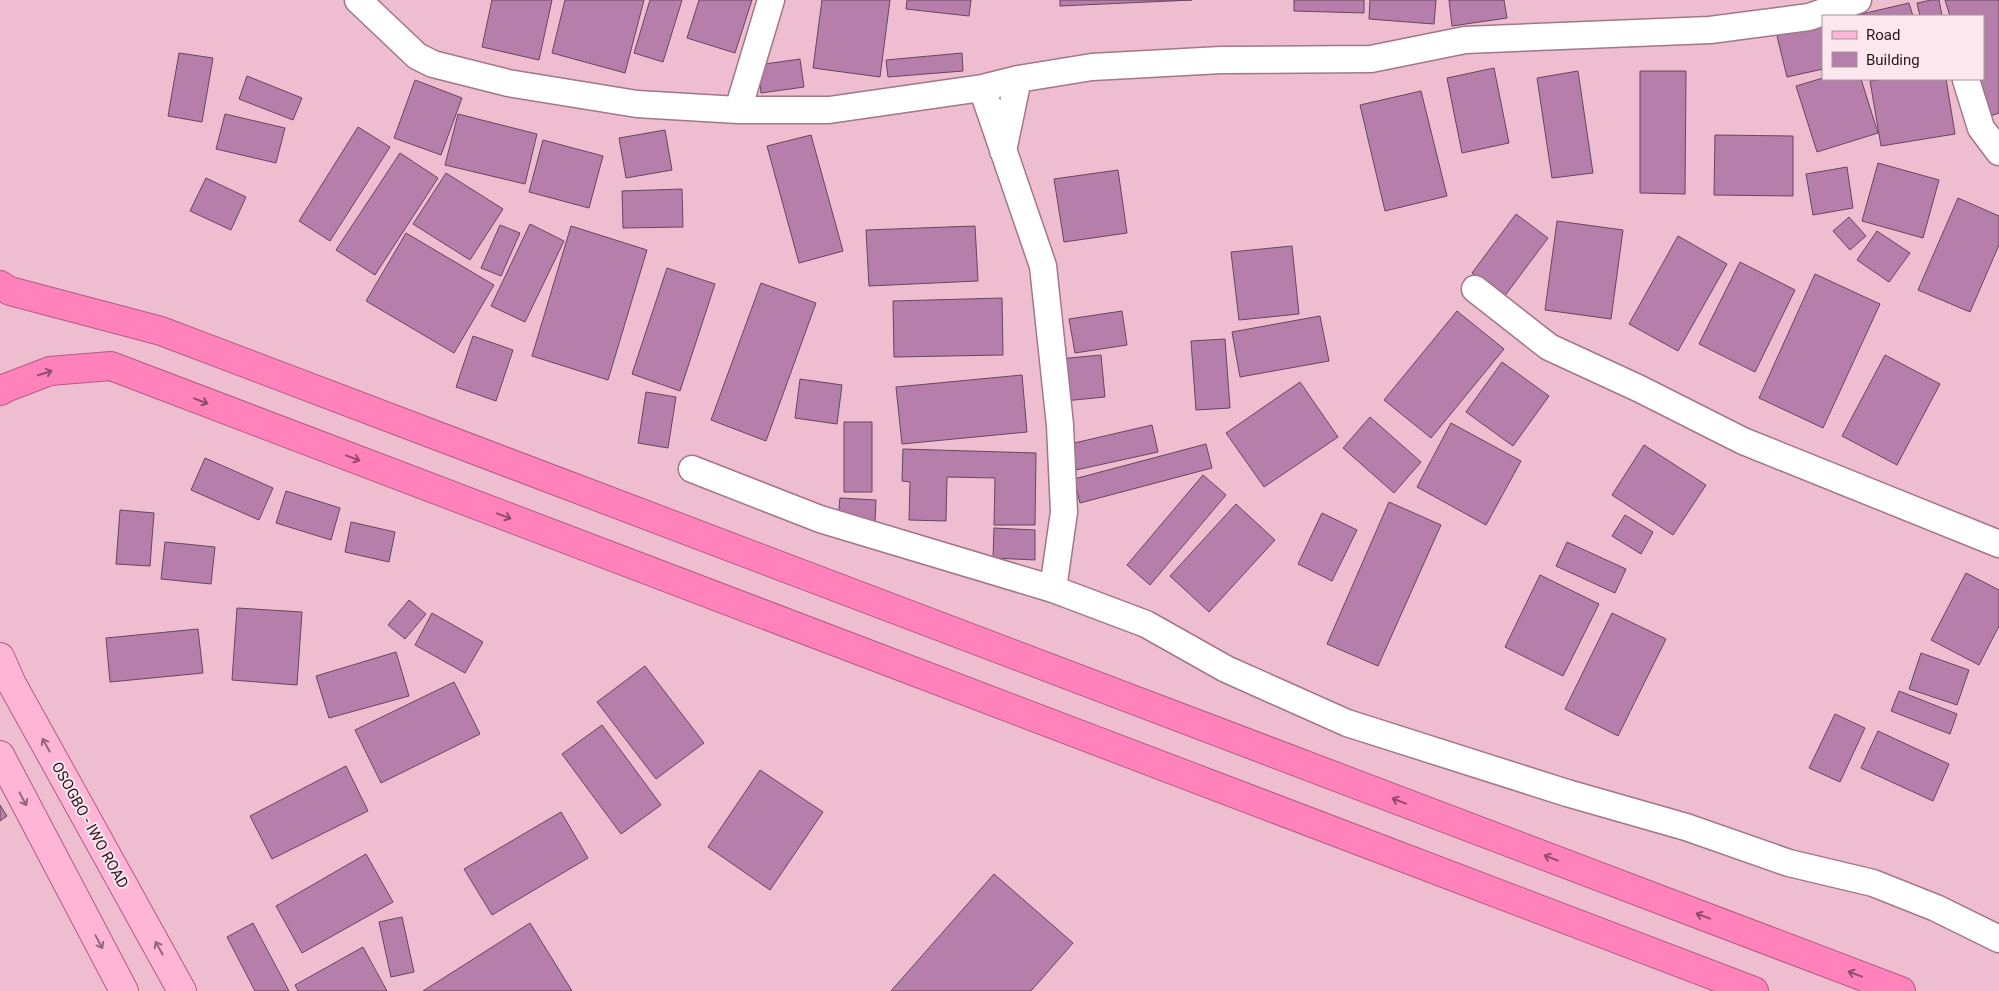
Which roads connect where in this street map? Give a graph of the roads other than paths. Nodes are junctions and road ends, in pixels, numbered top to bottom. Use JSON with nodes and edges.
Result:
{"nodes":[{"id":1,"x":358,"y":0,"type":"edge"},
{"id":2,"x":771,"y":0,"type":"edge"},
{"id":3,"x":1858,"y":0,"type":"edge"},
{"id":4,"x":1018,"y":80,"type":"junction"},
{"id":5,"x":1966,"y":80,"type":"dead end"},
{"id":6,"x":982,"y":88,"type":"junction"},
{"id":7,"x":738,"y":110,"type":"junction"},
{"id":8,"x":1003,"y":152,"type":"junction"},
{"id":9,"x":1999,"y":152,"type":"edge"},
{"id":10,"x":0,"y":285,"type":"edge"},
{"id":11,"x":1475,"y":289,"type":"dead end"},
{"id":12,"x":0,"y":391,"type":"edge"},
{"id":13,"x":692,"y":469,"type":"dead end"},
{"id":14,"x":1999,"y":544,"type":"edge"},
{"id":15,"x":1053,"y":589,"type":"junction"},
{"id":16,"x":0,"y":657,"type":"edge"},
{"id":17,"x":0,"y":755,"type":"edge"},
{"id":18,"x":1999,"y":939,"type":"edge"},
{"id":19,"x":122,"y":990,"type":"edge"},
{"id":20,"x":182,"y":991,"type":"edge"},
{"id":21,"x":1754,"y":991,"type":"edge"},
{"id":22,"x":1901,"y":991,"type":"edge"}],
"edges":[{"from":1,"to":7,"type":"street"},
{"from":2,"to":7,"type":"street"},
{"from":3,"to":4,"type":"street"},
{"from":4,"to":6,"type":"street"},
{"from":4,"to":8,"type":"street"},
{"from":5,"to":9,"type":"street"},
{"from":6,"to":7,"type":"street"},
{"from":6,"to":8,"type":"street"},
{"from":8,"to":15,"type":"street"},
{"from":22,"to":10,"type":"highway","one_way":true},
{"from":11,"to":14,"type":"street"},
{"from":12,"to":21,"type":"highway","one_way":true},
{"from":13,"to":15,"type":"street"},
{"from":15,"to":18,"type":"street"},
{"from":20,"to":16,"type":"main road","name":"OSOGBO - IWO ROAD","one_way":true},
{"from":17,"to":19,"type":"main road","one_way":true}]}
